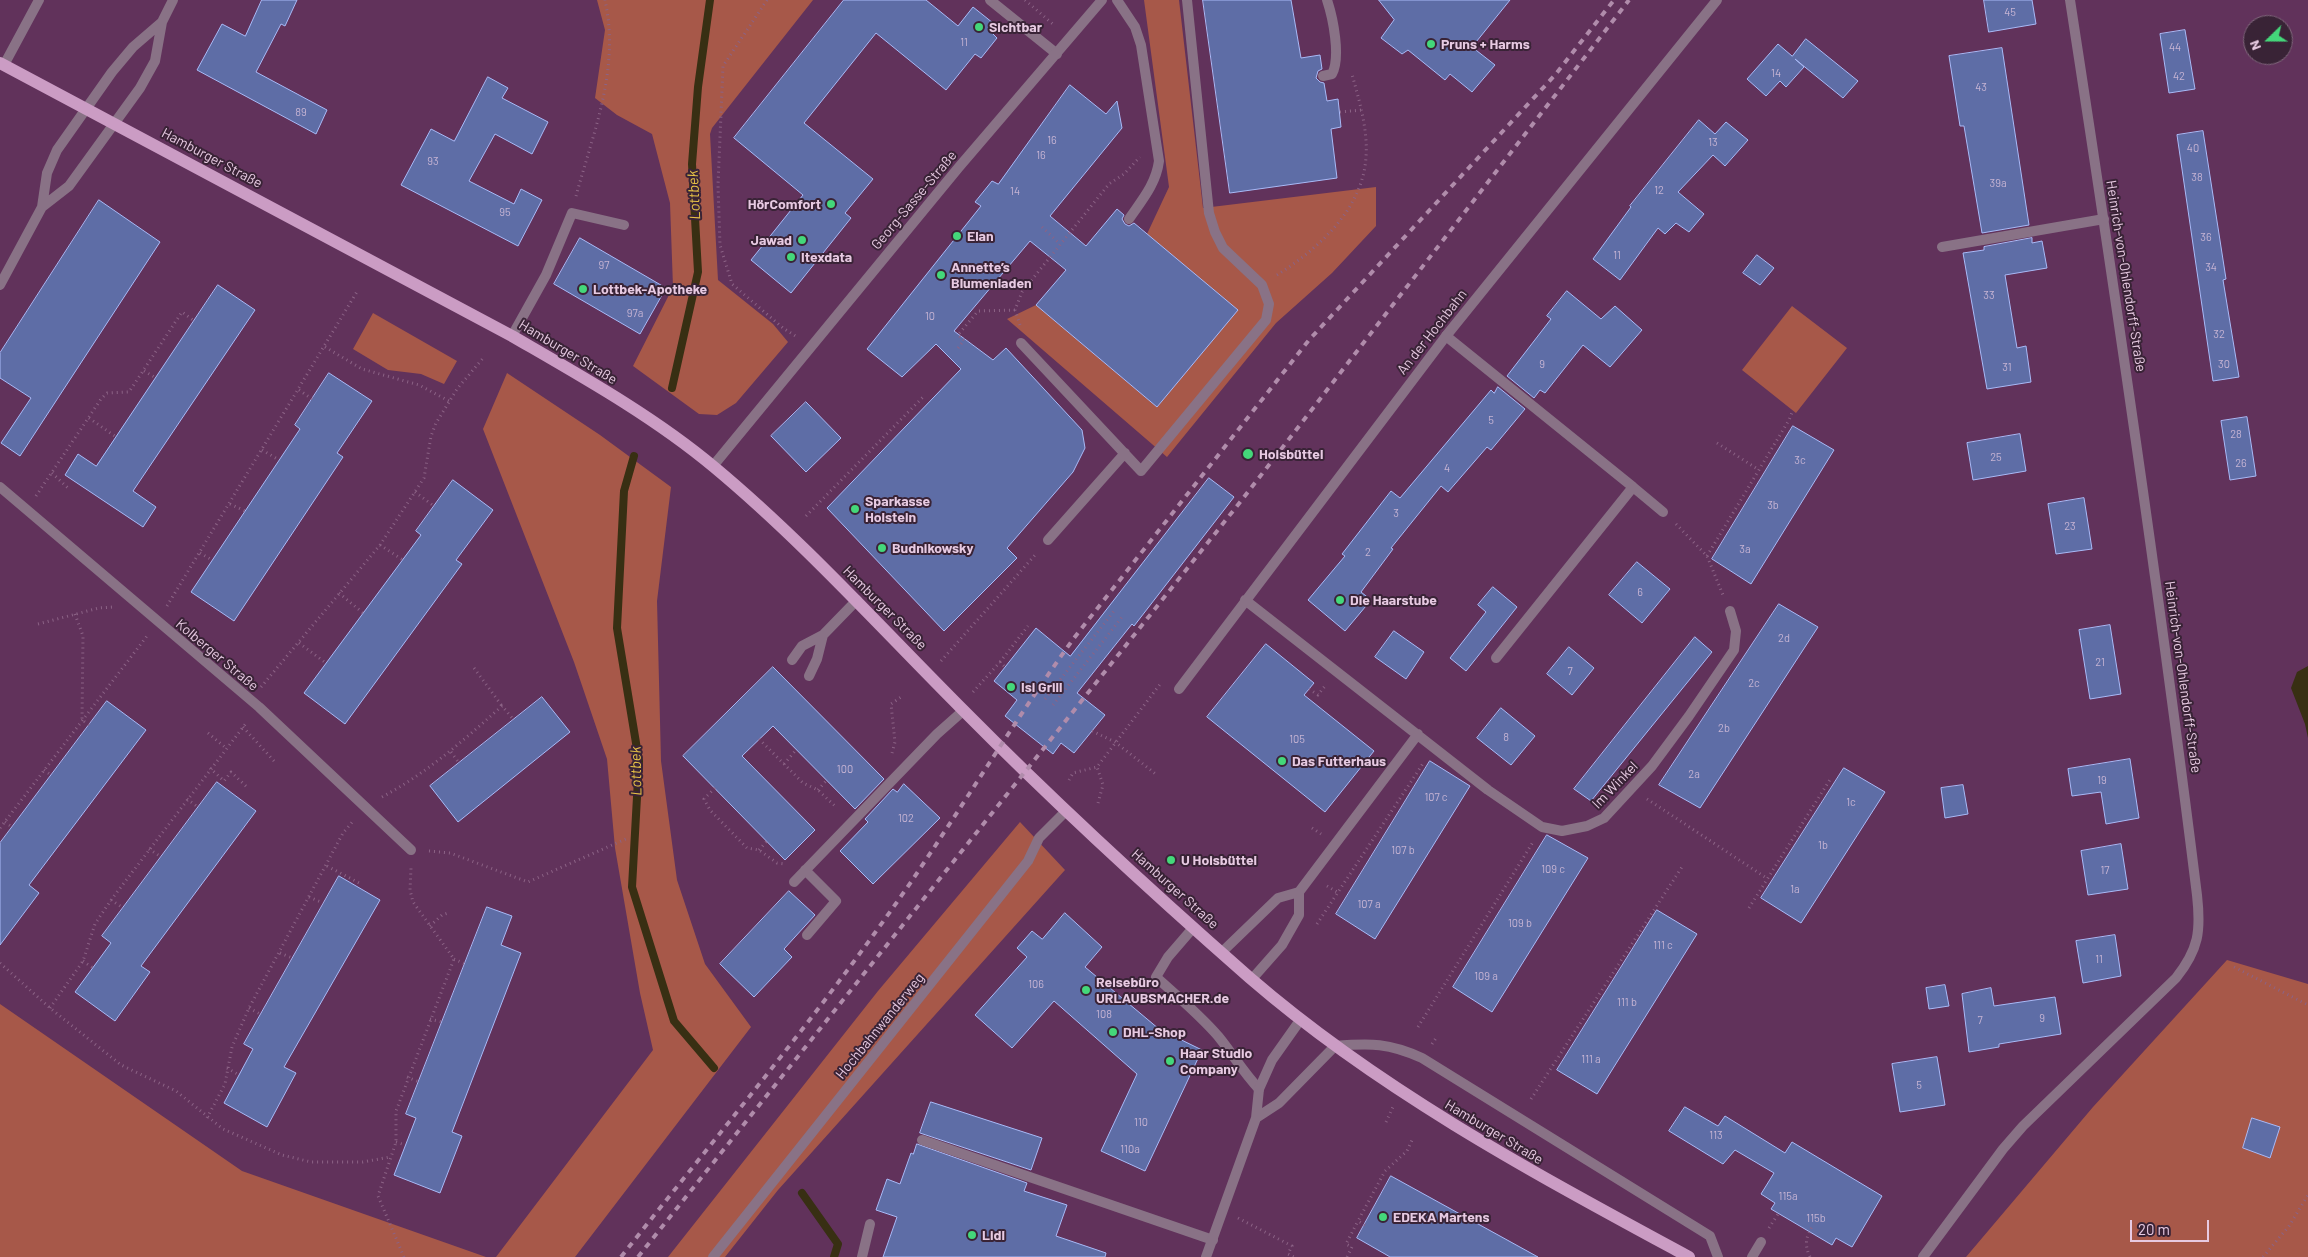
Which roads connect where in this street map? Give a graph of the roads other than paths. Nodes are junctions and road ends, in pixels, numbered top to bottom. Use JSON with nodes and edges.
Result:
{"nodes":[{"id":1,"x":39,"y":0,"type":"edge"},
{"id":2,"x":173,"y":0,"type":"edge"},
{"id":3,"x":990,"y":0,"type":"edge"},
{"id":4,"x":1102,"y":0,"type":"edge"},
{"id":5,"x":1117,"y":0,"type":"edge"},
{"id":6,"x":1187,"y":0,"type":"edge"},
{"id":7,"x":1327,"y":0,"type":"edge"},
{"id":8,"x":1717,"y":0,"type":"edge"},
{"id":9,"x":2070,"y":0,"type":"edge"},
{"id":10,"x":162,"y":22,"type":"junction"},
{"id":11,"x":1057,"y":54,"type":"junction"},
{"id":12,"x":2,"y":64,"type":"edge"},
{"id":13,"x":1324,"y":76,"type":"dead end"},
{"id":14,"x":85,"y":109,"type":"junction"},
{"id":15,"x":114,"y":124,"type":"junction"},
{"id":16,"x":42,"y":207,"type":"junction"},
{"id":17,"x":1129,"y":219,"type":"dead end"},
{"id":18,"x":2104,"y":219,"type":"junction"},
{"id":19,"x":624,"y":226,"type":"dead end"},
{"id":20,"x":1942,"y":247,"type":"dead end"},
{"id":21,"x":0,"y":285,"type":"edge"},
{"id":22,"x":512,"y":336,"type":"junction"},
{"id":23,"x":1446,"y":336,"type":"junction"},
{"id":24,"x":1022,"y":343,"type":"dead end"},
{"id":25,"x":1125,"y":453,"type":"junction"},
{"id":26,"x":713,"y":466,"type":"junction"},
{"id":27,"x":0,"y":487,"type":"edge"},
{"id":28,"x":1633,"y":487,"type":"junction"},
{"id":29,"x":1663,"y":512,"type":"road end"},
{"id":30,"x":1048,"y":540,"type":"road end"},
{"id":31,"x":857,"y":600,"type":"junction"},
{"id":32,"x":1245,"y":600,"type":"junction"},
{"id":33,"x":1730,"y":611,"type":"road end"},
{"id":34,"x":823,"y":635,"type":"junction"},
{"id":35,"x":1496,"y":658,"type":"dead end"},
{"id":36,"x":792,"y":660,"type":"dead end"},
{"id":37,"x":809,"y":676,"type":"dead end"},
{"id":38,"x":1179,"y":689,"type":"road end"},
{"id":39,"x":964,"y":710,"type":"junction"},
{"id":40,"x":1418,"y":734,"type":"junction"},
{"id":41,"x":1066,"y":811,"type":"junction"},
{"id":42,"x":411,"y":850,"type":"road end"},
{"id":43,"x":806,"y":870,"type":"junction"},
{"id":44,"x":794,"y":882,"type":"dead end"},
{"id":45,"x":1299,"y":892,"type":"junction"},
{"id":46,"x":1193,"y":928,"type":"junction"},
{"id":47,"x":806,"y":935,"type":"dead end"},
{"id":48,"x":1222,"y":952,"type":"junction"},
{"id":49,"x":1252,"y":979,"type":"junction"},
{"id":50,"x":1301,"y":1019,"type":"junction"},
{"id":51,"x":1334,"y":1046,"type":"junction"},
{"id":52,"x":1259,"y":1088,"type":"junction"},
{"id":53,"x":1256,"y":1118,"type":"junction"},
{"id":54,"x":922,"y":1140,"type":"dead end"},
{"id":55,"x":870,"y":1224,"type":"dead end"},
{"id":56,"x":1213,"y":1240,"type":"junction"},
{"id":57,"x":1761,"y":1242,"type":"dead end"},
{"id":58,"x":713,"y":1257,"type":"edge"},
{"id":59,"x":862,"y":1257,"type":"edge"},
{"id":60,"x":1206,"y":1257,"type":"edge"},
{"id":61,"x":1689,"y":1257,"type":"edge"},
{"id":62,"x":1718,"y":1257,"type":"edge"},
{"id":63,"x":1752,"y":1257,"type":"edge"},
{"id":64,"x":1923,"y":1257,"type":"edge"}],
"edges":[{"from":1,"to":12,"type":"street"},
{"from":2,"to":10,"type":"street"},
{"from":3,"to":11,"type":"street"},
{"from":4,"to":11,"type":"street","name":"Georg-Sasse-Straße"},
{"from":5,"to":17,"type":"street"},
{"from":6,"to":25,"type":"street"},
{"from":7,"to":13,"type":"street"},
{"from":8,"to":23,"type":"street","name":"An der Hochbahn"},
{"from":9,"to":18,"type":"street","name":"Heinrich-von-Ohlendorff-Straße"},
{"from":10,"to":14,"type":"street"},
{"from":10,"to":15,"type":"street"},
{"from":11,"to":26,"type":"street","name":"Georg-Sasse-Straße"},
{"from":12,"to":14,"type":"main road","name":"Hamburger Straße"},
{"from":14,"to":15,"type":"main road","name":"Hamburger Straße"},
{"from":14,"to":16,"type":"street"},
{"from":15,"to":16,"type":"street"},
{"from":15,"to":22,"type":"main road","name":"Hamburger Straße"},
{"from":16,"to":21,"type":"street"},
{"from":18,"to":20,"type":"street"},
{"from":18,"to":64,"type":"street","name":"Heinrich-von-Ohlendorff-Straße"},
{"from":19,"to":22,"type":"street"},
{"from":22,"to":26,"type":"main road","name":"Hamburger Straße"},
{"from":23,"to":28,"type":"street"},
{"from":23,"to":32,"type":"street","name":"An der Hochbahn"},
{"from":24,"to":25,"type":"street"},
{"from":25,"to":30,"type":"street"},
{"from":26,"to":31,"type":"main road","name":"Hamburger Straße"},
{"from":27,"to":42,"type":"street","name":"Kolberger Straße"},
{"from":28,"to":29,"type":"street"},
{"from":28,"to":35,"type":"street"},
{"from":31,"to":34,"type":"street"},
{"from":31,"to":39,"type":"main road","name":"Hamburger Straße"},
{"from":32,"to":38,"type":"street","name":"An der Hochbahn"},
{"from":32,"to":40,"type":"street","name":"Im Winkel"},
{"from":33,"to":40,"type":"street","name":"Im Winkel"},
{"from":34,"to":36,"type":"street"},
{"from":34,"to":37,"type":"street"},
{"from":39,"to":41,"type":"main road","name":"Hamburger Straße"},
{"from":39,"to":43,"type":"street"},
{"from":40,"to":45,"type":"street"},
{"from":41,"to":46,"type":"main road","name":"Hamburger Straße"},
{"from":41,"to":58,"type":"street","name":"Hochbahnwanderweg"},
{"from":43,"to":44,"type":"street"},
{"from":43,"to":47,"type":"street"},
{"from":45,"to":48,"type":"street"},
{"from":45,"to":49,"type":"street"},
{"from":46,"to":48,"type":"main road","name":"Hamburger Straße"},
{"from":46,"to":52,"type":"street"},
{"from":48,"to":49,"type":"main road","name":"Hamburger Straße"},
{"from":49,"to":50,"type":"main road","name":"Hamburger Straße"},
{"from":50,"to":51,"type":"main road","name":"Hamburger Straße"},
{"from":50,"to":52,"type":"street"},
{"from":51,"to":53,"type":"street"},
{"from":51,"to":61,"type":"main road","name":"Hamburger Straße"},
{"from":51,"to":62,"type":"street"},
{"from":52,"to":53,"type":"street"},
{"from":53,"to":56,"type":"street"},
{"from":54,"to":56,"type":"street"},
{"from":55,"to":59,"type":"street"},
{"from":56,"to":60,"type":"street"},
{"from":57,"to":63,"type":"street"}]}
